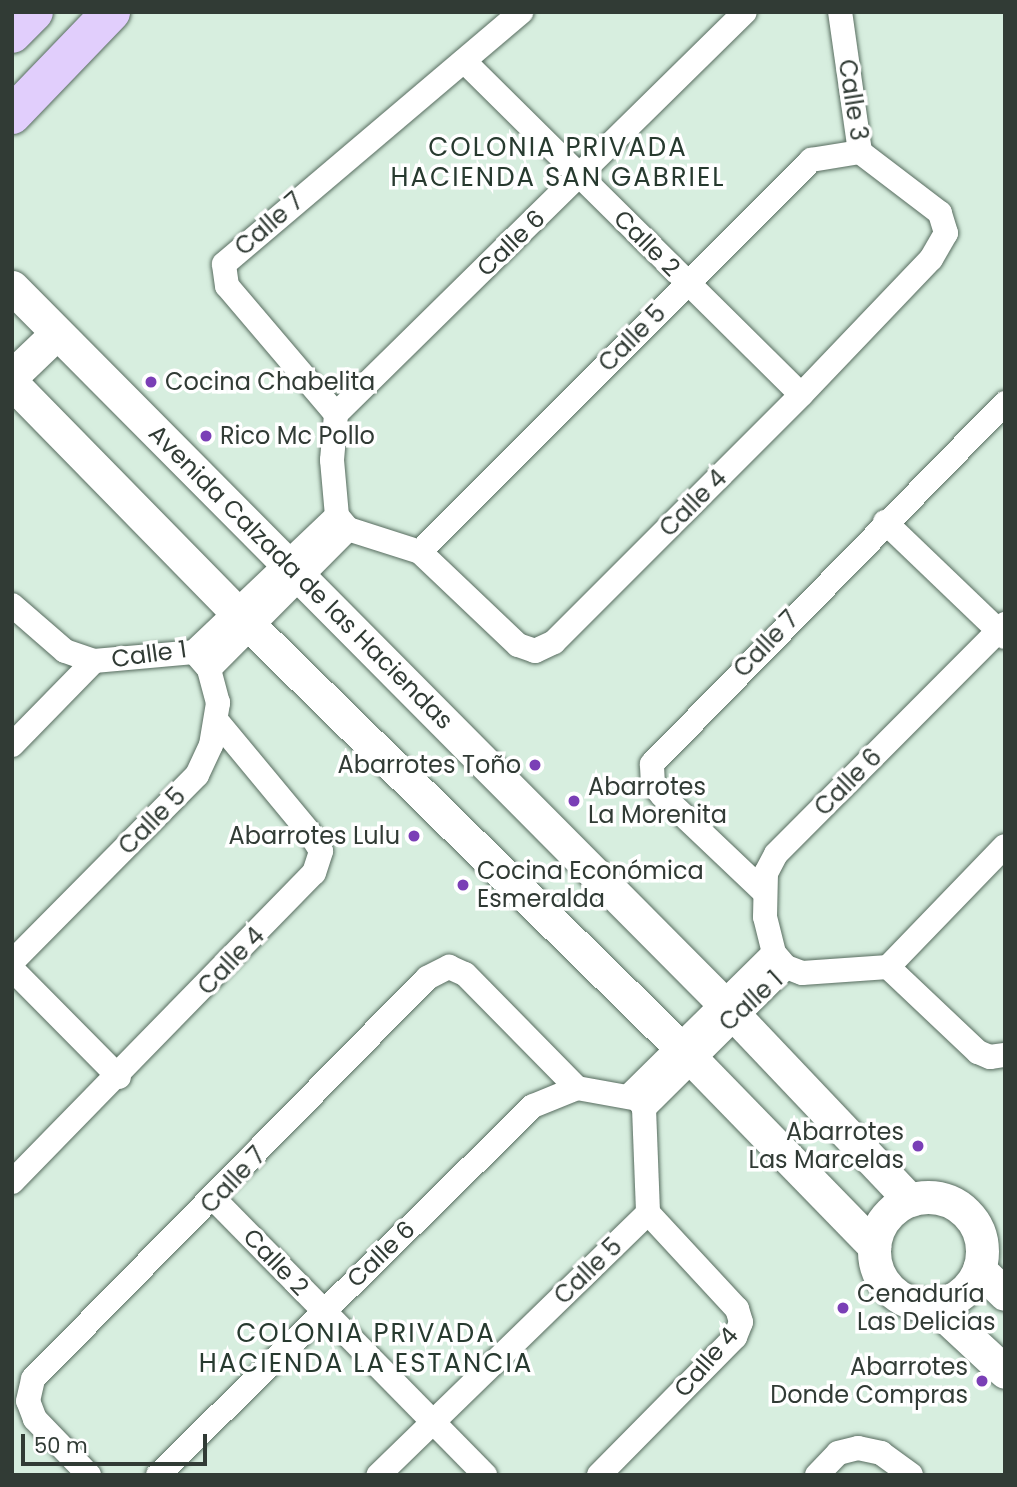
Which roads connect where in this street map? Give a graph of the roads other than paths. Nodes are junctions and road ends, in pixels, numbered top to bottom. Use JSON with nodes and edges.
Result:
{"nodes":[{"id":1,"x":34,"y":12,"type":"edge"},
{"id":2,"x":111,"y":12,"type":"edge"},
{"id":3,"x":521,"y":12,"type":"edge"},
{"id":4,"x":745,"y":12,"type":"edge"},
{"id":5,"x":840,"y":12,"type":"edge"},
{"id":6,"x":12,"y":34,"type":"edge"},
{"id":7,"x":464,"y":61,"type":"junction"},
{"id":8,"x":12,"y":115,"type":"edge"},
{"id":9,"x":860,"y":152,"type":"junction"},
{"id":10,"x":580,"y":176,"type":"junction"},
{"id":11,"x":946,"y":233,"type":"joint"},
{"id":12,"x":687,"y":282,"type":"junction"},
{"id":13,"x":12,"y":287,"type":"edge"},
{"id":14,"x":57,"y":333,"type":"junction"},
{"id":15,"x":12,"y":376,"type":"edge"},
{"id":16,"x":12,"y":383,"type":"edge"},
{"id":17,"x":801,"y":395,"type":"junction"},
{"id":18,"x":1005,"y":403,"type":"edge"},
{"id":19,"x":337,"y":414,"type":"junction"},
{"id":20,"x":885,"y":522,"type":"junction"},
{"id":21,"x":343,"y":523,"type":"junction"},
{"id":22,"x":419,"y":552,"type":"junction"},
{"id":23,"x":294,"y":569,"type":"junction"},
{"id":24,"x":12,"y":606,"type":"edge"},
{"id":25,"x":242,"y":618,"type":"junction"},
{"id":26,"x":1003,"y":631,"type":"edge"},
{"id":27,"x":201,"y":660,"type":"junction"},
{"id":28,"x":94,"y":662,"type":"junction"},
{"id":29,"x":217,"y":721,"type":"junction"},
{"id":30,"x":12,"y":745,"type":"edge"},
{"id":31,"x":1005,"y":846,"type":"edge"},
{"id":32,"x":763,"y":891,"type":"junction"},
{"id":33,"x":780,"y":960,"type":"junction"},
{"id":34,"x":12,"y":962,"type":"edge"},
{"id":35,"x":888,"y":968,"type":"junction"},
{"id":36,"x":12,"y":969,"type":"edge"},
{"id":37,"x":728,"y":1008,"type":"junction"},
{"id":38,"x":684,"y":1052,"type":"junction"},
{"id":39,"x":1005,"y":1055,"type":"edge"},
{"id":40,"x":119,"y":1077,"type":"junction"},
{"id":41,"x":576,"y":1088,"type":"junction"},
{"id":42,"x":637,"y":1101,"type":"junction"},
{"id":43,"x":12,"y":1182,"type":"edge"},
{"id":44,"x":214,"y":1199,"type":"junction"},
{"id":45,"x":910,"y":1200,"type":"junction"},
{"id":46,"x":648,"y":1213,"type":"junction"},
{"id":47,"x":874,"y":1246,"type":"junction"},
{"id":48,"x":979,"y":1269,"type":"junction"},
{"id":49,"x":1005,"y":1294,"type":"edge"},
{"id":50,"x":933,"y":1305,"type":"junction"},
{"id":51,"x":323,"y":1310,"type":"junction"},
{"id":52,"x":1005,"y":1372,"type":"edge"},
{"id":53,"x":432,"y":1421,"type":"junction"},
{"id":54,"x":89,"y":1475,"type":"edge"},
{"id":55,"x":158,"y":1475,"type":"edge"},
{"id":56,"x":379,"y":1475,"type":"edge"},
{"id":57,"x":485,"y":1475,"type":"edge"},
{"id":58,"x":598,"y":1475,"type":"edge"},
{"id":59,"x":817,"y":1475,"type":"edge"},
{"id":60,"x":911,"y":1475,"type":"edge"}],
"edges":[{"from":1,"to":6,"type":"main road"},
{"from":2,"to":8,"type":"main road"},
{"from":3,"to":7,"type":"street","name":"Calle 7"},
{"from":4,"to":10,"type":"street","name":"Calle 6"},
{"from":5,"to":9,"type":"street","name":"Calle 3"},
{"from":7,"to":10,"type":"street","name":"Calle 2"},
{"from":7,"to":19,"type":"street","name":"Calle 7"},
{"from":9,"to":11,"type":"street","name":"Calle 3"},
{"from":9,"to":12,"type":"street","name":"Calle 5"},
{"from":10,"to":12,"type":"street","name":"Calle 2"},
{"from":10,"to":19,"type":"street","name":"Calle 6"},
{"from":11,"to":17,"type":"street","name":"Calle 4"},
{"from":12,"to":17,"type":"street","name":"Calle 2"},
{"from":12,"to":22,"type":"street","name":"Calle 5"},
{"from":13,"to":14,"type":"street","name":"Avenida Calzada de las Haciendas"},
{"from":14,"to":15,"type":"street"},
{"from":14,"to":23,"type":"street","name":"Avenida Calzada de las Haciendas"},
{"from":16,"to":25,"type":"street"},
{"from":17,"to":22,"type":"street","name":"Calle 4"},
{"from":18,"to":20,"type":"street","name":"Calle 7"},
{"from":19,"to":21,"type":"street"},
{"from":20,"to":26,"type":"street"},
{"from":20,"to":32,"type":"street","name":"Calle 7"},
{"from":21,"to":22,"type":"street"},
{"from":21,"to":23,"type":"street","name":"Calle 1"},
{"from":23,"to":25,"type":"street","name":"Calle 1"},
{"from":23,"to":37,"type":"street","name":"Avenida Calzada de las Haciendas"},
{"from":24,"to":28,"type":"street","name":"Calle 1"},
{"from":25,"to":27,"type":"street","name":"Calle 1"},
{"from":25,"to":38,"type":"street"},
{"from":26,"to":32,"type":"street","name":"Calle 6"},
{"from":27,"to":28,"type":"street","name":"Calle 1"},
{"from":27,"to":29,"type":"street","name":"Calle 5"},
{"from":28,"to":30,"type":"street"},
{"from":29,"to":34,"type":"street","name":"Calle 5"},
{"from":29,"to":40,"type":"street","name":"Calle 4"},
{"from":31,"to":35,"type":"street"},
{"from":32,"to":33,"type":"street","name":"Calle 6"},
{"from":33,"to":35,"type":"street","name":"Calle 1"},
{"from":33,"to":37,"type":"street","name":"Calle 1"},
{"from":35,"to":39,"type":"street"},
{"from":36,"to":40,"type":"street"},
{"from":37,"to":38,"type":"street","name":"Calle 1"},
{"from":37,"to":45,"type":"street","name":"Avenida Calzada de las Haciendas"},
{"from":38,"to":42,"type":"street","name":"Calle 1"},
{"from":38,"to":47,"type":"street"},
{"from":40,"to":43,"type":"street","name":"Calle 4"},
{"from":41,"to":42,"type":"street"},
{"from":41,"to":44,"type":"street","name":"Calle 7"},
{"from":41,"to":51,"type":"street","name":"Calle 6"},
{"from":42,"to":46,"type":"street"},
{"from":44,"to":51,"type":"street","name":"Calle 2"},
{"from":44,"to":54,"type":"street","name":"Calle 7"},
{"from":45,"to":47,"type":"street"},
{"from":45,"to":48,"type":"street"},
{"from":46,"to":53,"type":"street","name":"Calle 5"},
{"from":46,"to":58,"type":"street","name":"Calle 4"},
{"from":47,"to":50,"type":"street"},
{"from":48,"to":49,"type":"street"},
{"from":48,"to":50,"type":"street"},
{"from":50,"to":52,"type":"street"},
{"from":51,"to":53,"type":"street","name":"Calle 2"},
{"from":51,"to":55,"type":"street","name":"Calle 6"},
{"from":53,"to":56,"type":"street","name":"Calle 5"},
{"from":53,"to":57,"type":"street","name":"Calle 2"},
{"from":59,"to":60,"type":"street"}]}
